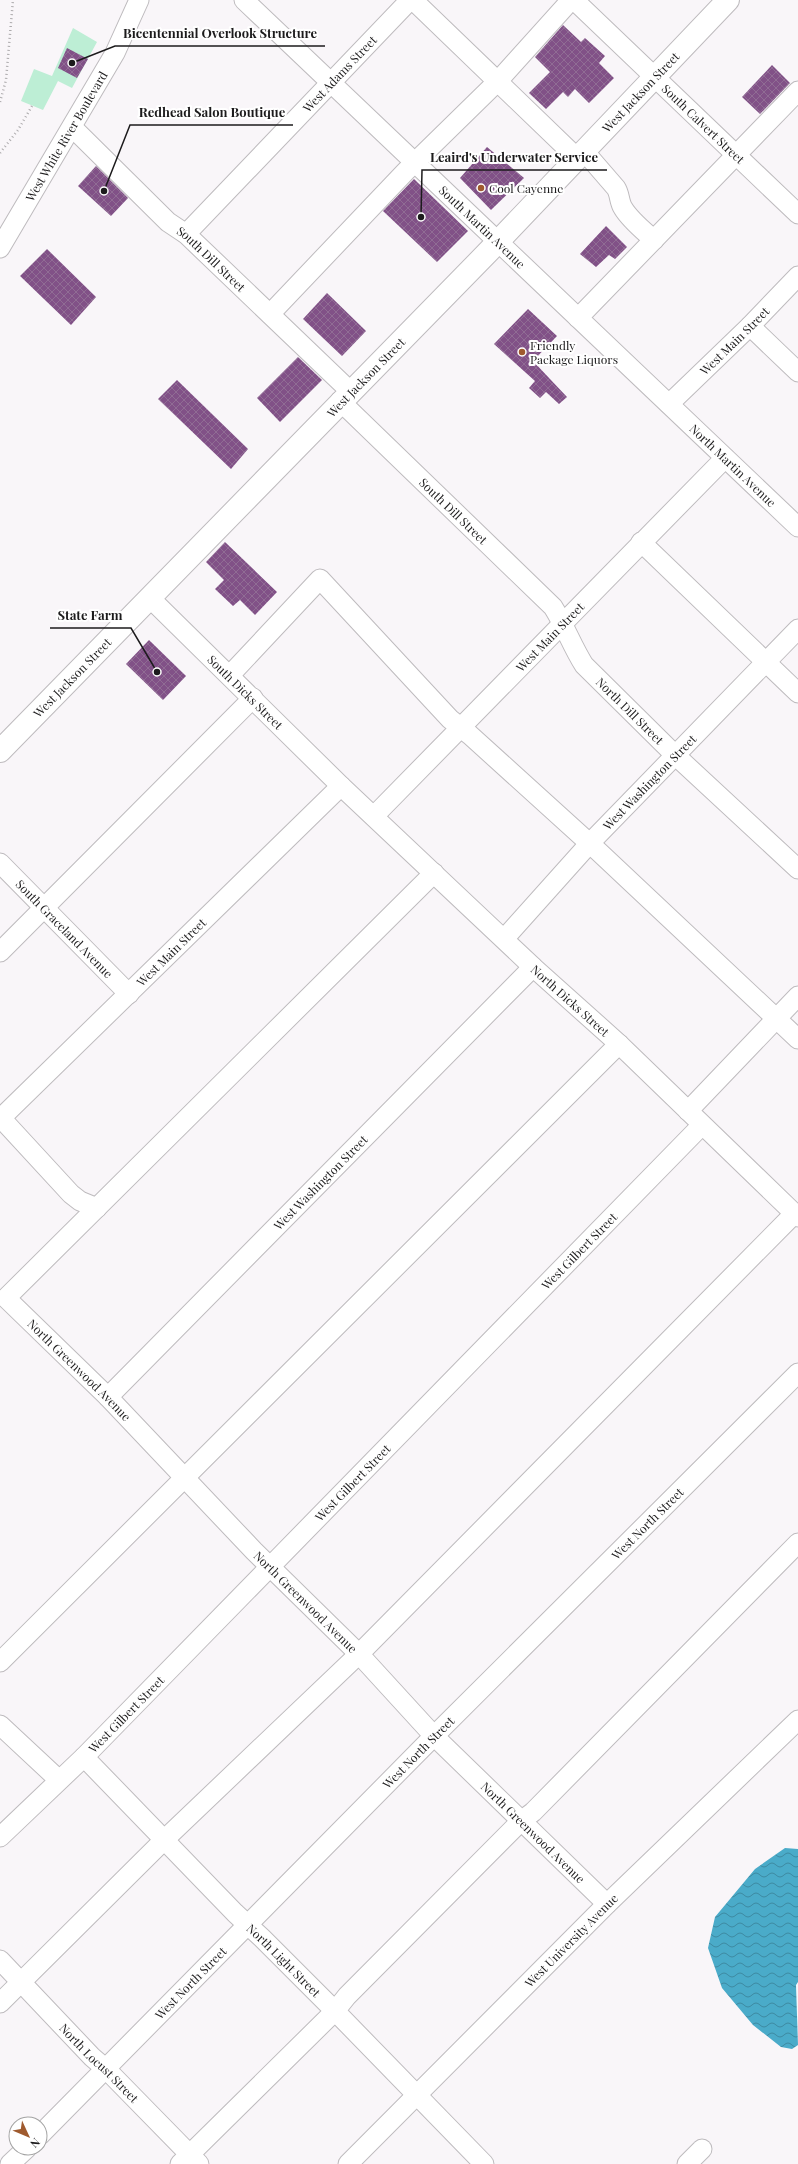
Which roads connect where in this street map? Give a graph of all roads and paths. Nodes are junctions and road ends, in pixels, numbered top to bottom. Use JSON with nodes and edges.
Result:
{"nodes":[{"id":1,"x":13,"y":0,"type":"edge"},
{"id":2,"x":139,"y":0,"type":"edge"},
{"id":3,"x":244,"y":0,"type":"edge"},
{"id":4,"x":410,"y":0,"type":"edge"},
{"id":5,"x":414,"y":0,"type":"edge"},
{"id":6,"x":571,"y":0,"type":"edge"},
{"id":7,"x":574,"y":0,"type":"edge"},
{"id":8,"x":728,"y":0,"type":"edge"},
{"id":9,"x":655,"y":77,"type":"junction"},
{"id":10,"x":498,"y":81,"type":"junction"},
{"id":11,"x":331,"y":82,"type":"junction"},
{"id":12,"x":798,"y":91,"type":"edge"},
{"id":13,"x":0,"y":102,"type":"edge"},
{"id":14,"x":32,"y":106,"type":"dead end"},
{"id":15,"x":72,"y":127,"type":"junction"},
{"id":16,"x":0,"y":153,"type":"edge"},
{"id":17,"x":580,"y":154,"type":"junction"},
{"id":18,"x":736,"y":156,"type":"junction"},
{"id":19,"x":416,"y":162,"type":"junction"},
{"id":20,"x":798,"y":214,"type":"edge"},
{"id":21,"x":186,"y":234,"type":"junction"},
{"id":22,"x":654,"y":240,"type":"junction"},
{"id":23,"x":498,"y":242,"type":"junction"},
{"id":24,"x":0,"y":248,"type":"edge"},
{"id":25,"x":798,"y":276,"type":"edge"},
{"id":26,"x":270,"y":314,"type":"junction"},
{"id":27,"x":578,"y":318,"type":"junction"},
{"id":28,"x":750,"y":326,"type":"junction"},
{"id":29,"x":798,"y":372,"type":"edge"},
{"id":30,"x":345,"y":396,"type":"junction"},
{"id":31,"x":669,"y":404,"type":"junction"},
{"id":32,"x":726,"y":458,"type":"junction"},
{"id":33,"x":798,"y":527,"type":"edge"},
{"id":34,"x":641,"y":542,"type":"junction"},
{"id":35,"x":150,"y":598,"type":"junction"},
{"id":36,"x":563,"y":624,"type":"junction"},
{"id":37,"x":798,"y":629,"type":"edge"},
{"id":38,"x":765,"y":663,"type":"junction"},
{"id":39,"x":230,"y":675,"type":"junction"},
{"id":40,"x":798,"y":693,"type":"edge"},
{"id":41,"x":253,"y":698,"type":"junction"},
{"id":42,"x":461,"y":728,"type":"junction"},
{"id":43,"x":0,"y":751,"type":"edge"},
{"id":44,"x":675,"y":755,"type":"junction"},
{"id":45,"x":342,"y":786,"type":"junction"},
{"id":46,"x":374,"y":816,"type":"junction"},
{"id":47,"x":589,"y":844,"type":"junction"},
{"id":48,"x":0,"y":864,"type":"edge"},
{"id":49,"x":798,"y":869,"type":"edge"},
{"id":50,"x":434,"y":872,"type":"junction"},
{"id":51,"x":44,"y":909,"type":"junction"},
{"id":52,"x":504,"y":939,"type":"junction"},
{"id":53,"x":0,"y":952,"type":"edge"},
{"id":54,"x":533,"y":967,"type":"junction"},
{"id":55,"x":130,"y":994,"type":"junction"},
{"id":56,"x":798,"y":996,"type":"edge"},
{"id":57,"x":776,"y":1019,"type":"junction"},
{"id":58,"x":798,"y":1039,"type":"edge"},
{"id":59,"x":618,"y":1044,"type":"junction"},
{"id":60,"x":688,"y":1111,"type":"junction"},
{"id":61,"x":0,"y":1119,"type":"edge"},
{"id":62,"x":702,"y":1125,"type":"junction"},
{"id":63,"x":98,"y":1208,"type":"junction"},
{"id":64,"x":796,"y":1215,"type":"edge"},
{"id":65,"x":798,"y":1373,"type":"edge"},
{"id":66,"x":108,"y":1397,"type":"junction"},
{"id":67,"x":184,"y":1477,"type":"junction"},
{"id":68,"x":798,"y":1543,"type":"edge"},
{"id":69,"x":272,"y":1566,"type":"junction"},
{"id":70,"x":359,"y":1654,"type":"junction"},
{"id":71,"x":0,"y":1662,"type":"edge"},
{"id":72,"x":798,"y":1720,"type":"edge"},
{"id":73,"x":0,"y":1725,"type":"edge"},
{"id":74,"x":434,"y":1736,"type":"junction"},
{"id":75,"x":84,"y":1757,"type":"junction"},
{"id":76,"x":59,"y":1780,"type":"junction"},
{"id":77,"x":521,"y":1821,"type":"junction"},
{"id":78,"x":0,"y":1837,"type":"edge"},
{"id":79,"x":164,"y":1840,"type":"junction"},
{"id":80,"x":607,"y":1904,"type":"junction"},
{"id":81,"x":248,"y":1925,"type":"junction"},
{"id":82,"x":0,"y":1960,"type":"edge"},
{"id":83,"x":21,"y":1982,"type":"junction"},
{"id":84,"x":0,"y":2003,"type":"edge"},
{"id":85,"x":335,"y":2011,"type":"junction"},
{"id":86,"x":106,"y":2069,"type":"junction"},
{"id":87,"x":418,"y":2094,"type":"junction"},
{"id":88,"x":48,"y":2127,"type":"edge"},
{"id":89,"x":702,"y":2149,"type":"dead end"},
{"id":90,"x":18,"y":2156,"type":"edge"},
{"id":91,"x":189,"y":2161,"type":"edge"},
{"id":92,"x":10,"y":2164,"type":"edge"},
{"id":93,"x":348,"y":2164,"type":"edge"},
{"id":94,"x":484,"y":2164,"type":"edge"},
{"id":95,"x":688,"y":2164,"type":"edge"}],
"edges":[{"from":1,"to":13,"type":"path"},
{"from":2,"to":15,"type":"street","name":"West White River Boulevard"},
{"from":3,"to":11,"type":"street","name":"South Martin Avenue"},
{"from":4,"to":11,"type":"street","name":"West Adams Street"},
{"from":5,"to":10,"type":"street"},
{"from":6,"to":10,"type":"street"},
{"from":7,"to":9,"type":"street","name":"South Calvert Street"},
{"from":8,"to":9,"type":"main road","name":"West Jackson Street"},
{"from":9,"to":17,"type":"main road","name":"West Jackson Street"},
{"from":9,"to":18,"type":"street","name":"South Calvert Street"},
{"from":10,"to":17,"type":"street"},
{"from":10,"to":19,"type":"street"},
{"from":11,"to":19,"type":"street","name":"South Martin Avenue"},
{"from":11,"to":21,"type":"street","name":"West Adams Street"},
{"from":12,"to":18,"type":"street"},
{"from":14,"to":16,"type":"path"},
{"from":15,"to":21,"type":"street","name":"South Dill Street"},
{"from":15,"to":24,"type":"street","name":"West White River Boulevard"},
{"from":17,"to":22,"type":"street"},
{"from":17,"to":23,"type":"main road","name":"West Jackson Street"},
{"from":18,"to":20,"type":"street","name":"South Calvert Street"},
{"from":18,"to":22,"type":"street"},
{"from":19,"to":23,"type":"street","name":"South Martin Avenue"},
{"from":19,"to":26,"type":"street"},
{"from":21,"to":26,"type":"street","name":"South Dill Street"},
{"from":22,"to":27,"type":"street"},
{"from":23,"to":27,"type":"street","name":"South Martin Avenue"},
{"from":23,"to":30,"type":"main road","name":"West Jackson Street"},
{"from":25,"to":28,"type":"street","name":"West Main Street"},
{"from":26,"to":30,"type":"street","name":"South Dill Street"},
{"from":27,"to":31,"type":"street","name":"South Martin Avenue"},
{"from":28,"to":29,"type":"street"},
{"from":28,"to":31,"type":"street","name":"West Main Street"},
{"from":30,"to":35,"type":"main road","name":"West Jackson Street"},
{"from":30,"to":36,"type":"street","name":"South Dill Street"},
{"from":31,"to":32,"type":"street","name":"North Martin Avenue"},
{"from":32,"to":33,"type":"street","name":"North Martin Avenue"},
{"from":32,"to":34,"type":"street","name":"West Main Street"},
{"from":34,"to":36,"type":"street","name":"West Main Street"},
{"from":34,"to":38,"type":"street"},
{"from":35,"to":39,"type":"street","name":"South Dicks Street"},
{"from":35,"to":43,"type":"main road","name":"West Jackson Street"},
{"from":36,"to":42,"type":"street","name":"West Main Street"},
{"from":36,"to":44,"type":"street","name":"North Dill Street"},
{"from":37,"to":38,"type":"street","name":"West Washington Street"},
{"from":38,"to":40,"type":"street"},
{"from":38,"to":44,"type":"street","name":"West Washington Street"},
{"from":39,"to":41,"type":"street","name":"South Dicks Street"},
{"from":39,"to":42,"type":"street"},
{"from":41,"to":45,"type":"street","name":"South Dicks Street"},
{"from":41,"to":51,"type":"street"},
{"from":42,"to":46,"type":"street","name":"West Main Street"},
{"from":42,"to":47,"type":"street"},
{"from":44,"to":47,"type":"street","name":"West Washington Street"},
{"from":44,"to":49,"type":"street","name":"North Dill Street"},
{"from":45,"to":46,"type":"street","name":"North Dicks Street"},
{"from":45,"to":55,"type":"street","name":"West Main Street"},
{"from":46,"to":50,"type":"street","name":"North Dicks Street"},
{"from":47,"to":52,"type":"street","name":"West Washington Street"},
{"from":47,"to":57,"type":"street"},
{"from":48,"to":51,"type":"street","name":"South Graceland Avenue"},
{"from":50,"to":52,"type":"street","name":"North Dicks Street"},
{"from":50,"to":63,"type":"street"},
{"from":51,"to":53,"type":"street"},
{"from":51,"to":55,"type":"street","name":"South Graceland Avenue"},
{"from":52,"to":54,"type":"street","name":"North Dicks Street"},
{"from":54,"to":59,"type":"street","name":"North Dicks Street"},
{"from":54,"to":66,"type":"street","name":"West Washington Street"},
{"from":55,"to":61,"type":"street","name":"West Main Street"},
{"from":56,"to":57,"type":"street"},
{"from":57,"to":58,"type":"street"},
{"from":57,"to":60,"type":"street"},
{"from":59,"to":60,"type":"street","name":"North Dicks Street"},
{"from":59,"to":67,"type":"street"},
{"from":60,"to":62,"type":"street","name":"North Dicks Street"},
{"from":61,"to":63,"type":"street"},
{"from":62,"to":64,"type":"street","name":"North Dicks Street"},
{"from":62,"to":69,"type":"street","name":"West Gilbert Street"},
{"from":63,"to":66,"type":"street","name":"North Greenwood Avenue"},
{"from":64,"to":70,"type":"street"},
{"from":65,"to":74,"type":"street","name":"West North Street"},
{"from":66,"to":67,"type":"street","name":"North Greenwood Avenue"},
{"from":67,"to":69,"type":"street","name":"North Greenwood Avenue"},
{"from":67,"to":71,"type":"street"},
{"from":68,"to":77,"type":"street"},
{"from":69,"to":70,"type":"street","name":"North Greenwood Avenue"},
{"from":69,"to":75,"type":"street","name":"West Gilbert Street"},
{"from":70,"to":74,"type":"street","name":"North Greenwood Avenue"},
{"from":70,"to":79,"type":"street"},
{"from":72,"to":80,"type":"street","name":"West University Avenue"},
{"from":73,"to":76,"type":"street"},
{"from":74,"to":77,"type":"street","name":"North Greenwood Avenue"},
{"from":74,"to":81,"type":"street","name":"West North Street"},
{"from":75,"to":76,"type":"street","name":"West Gilbert Street"},
{"from":75,"to":79,"type":"street","name":"North Light Street"},
{"from":76,"to":78,"type":"street","name":"West Gilbert Street"},
{"from":77,"to":80,"type":"street","name":"North Greenwood Avenue"},
{"from":77,"to":85,"type":"street"},
{"from":79,"to":81,"type":"street","name":"North Light Street"},
{"from":79,"to":83,"type":"street"},
{"from":80,"to":87,"type":"street","name":"West University Avenue"},
{"from":81,"to":85,"type":"street","name":"North Light Street"},
{"from":81,"to":86,"type":"street","name":"West North Street"},
{"from":82,"to":83,"type":"street","name":"North Locust Street"},
{"from":83,"to":84,"type":"street"},
{"from":83,"to":86,"type":"street","name":"North Locust Street"},
{"from":85,"to":87,"type":"street","name":"North Light Street"},
{"from":85,"to":91,"type":"street"},
{"from":86,"to":88,"type":"street","name":"West North Street"},
{"from":86,"to":91,"type":"street","name":"North Locust Street"},
{"from":87,"to":93,"type":"street","name":"West University Avenue"},
{"from":87,"to":94,"type":"street","name":"North Light Street"},
{"from":89,"to":95,"type":"street"},
{"from":90,"to":92,"type":"street"}]}
